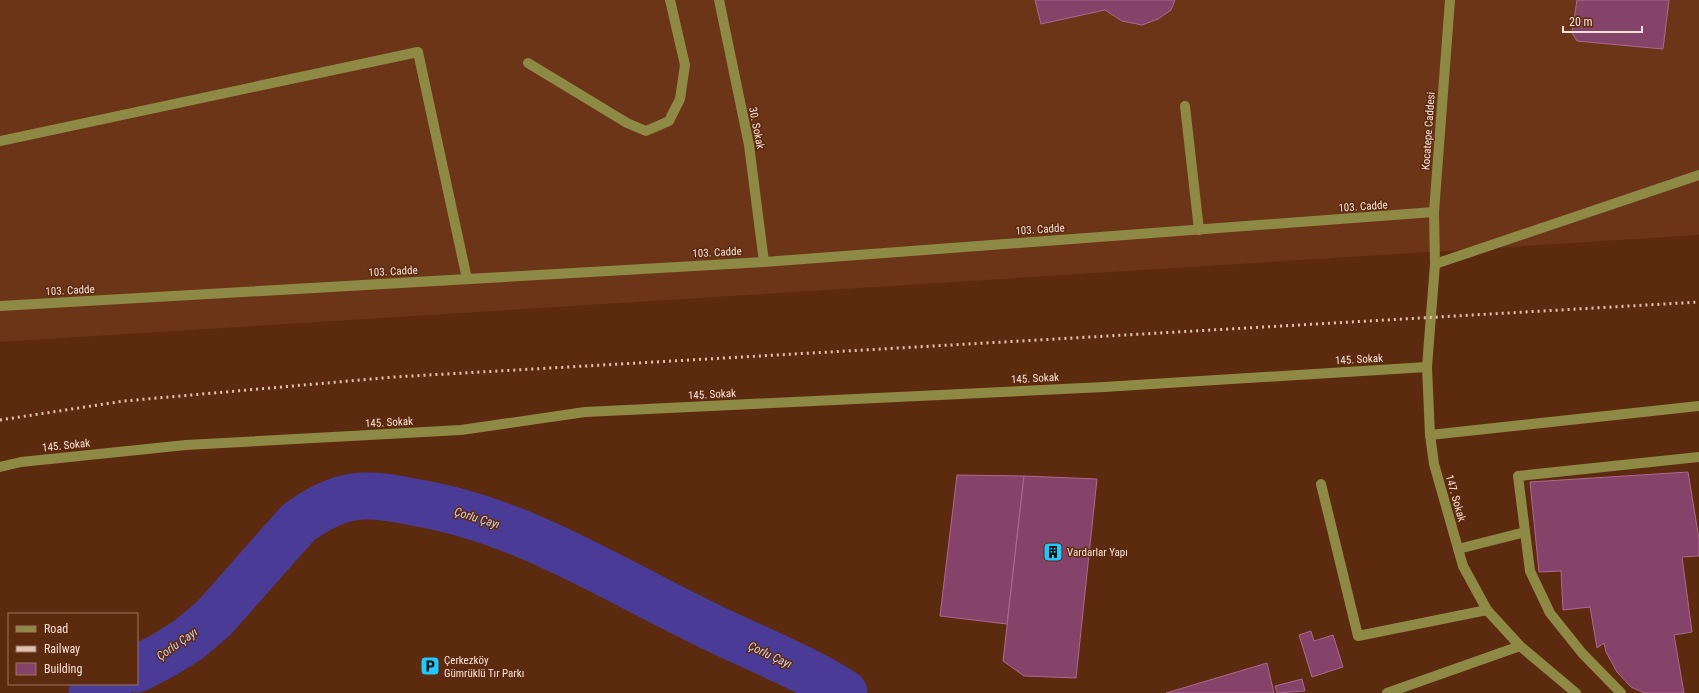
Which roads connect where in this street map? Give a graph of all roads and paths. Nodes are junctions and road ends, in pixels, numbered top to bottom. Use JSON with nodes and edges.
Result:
{"nodes":[{"id":1,"x":670,"y":0,"type":"edge"},
{"id":2,"x":719,"y":0,"type":"edge"},
{"id":3,"x":1450,"y":0,"type":"edge"},
{"id":4,"x":528,"y":63,"type":"dead end"},
{"id":5,"x":1185,"y":106,"type":"dead end"},
{"id":6,"x":0,"y":141,"type":"edge"},
{"id":7,"x":1699,"y":175,"type":"edge"},
{"id":8,"x":1434,"y":212,"type":"junction"},
{"id":9,"x":1199,"y":230,"type":"junction"},
{"id":10,"x":764,"y":262,"type":"junction"},
{"id":11,"x":1435,"y":264,"type":"junction"},
{"id":12,"x":467,"y":279,"type":"junction"},
{"id":13,"x":0,"y":306,"type":"edge"},
{"id":14,"x":1427,"y":367,"type":"junction"},
{"id":15,"x":1699,"y":406,"type":"edge"},
{"id":16,"x":1430,"y":435,"type":"junction"},
{"id":17,"x":1699,"y":456,"type":"edge"},
{"id":18,"x":0,"y":467,"type":"edge"},
{"id":19,"x":1320,"y":484,"type":"dead end"},
{"id":20,"x":1525,"y":532,"type":"junction"},
{"id":21,"x":1458,"y":549,"type":"junction"},
{"id":22,"x":1487,"y":610,"type":"junction"},
{"id":23,"x":1520,"y":646,"type":"junction"},
{"id":24,"x":1387,"y":693,"type":"edge"},
{"id":25,"x":1576,"y":693,"type":"edge"},
{"id":26,"x":1620,"y":693,"type":"edge"}],
"edges":[{"from":1,"to":4,"type":"street"},
{"from":2,"to":10,"type":"street","name":"30. Sokak"},
{"from":3,"to":8,"type":"street","name":"Kocatepe Caddesi"},
{"from":5,"to":9,"type":"street"},
{"from":6,"to":12,"type":"street"},
{"from":7,"to":11,"type":"street"},
{"from":8,"to":9,"type":"street","name":"103. Cadde"},
{"from":8,"to":11,"type":"street","name":"Kocatepe Caddesi"},
{"from":9,"to":10,"type":"street","name":"103. Cadde"},
{"from":10,"to":12,"type":"street","name":"103. Cadde"},
{"from":11,"to":14,"type":"street","name":"147. Sokak"},
{"from":12,"to":13,"type":"street","name":"103. Cadde"},
{"from":14,"to":16,"type":"street","name":"147. Sokak"},
{"from":14,"to":18,"type":"street","name":"145. Sokak"},
{"from":15,"to":16,"type":"street"},
{"from":16,"to":21,"type":"street","name":"147. Sokak"},
{"from":17,"to":20,"type":"street"},
{"from":19,"to":22,"type":"street"},
{"from":20,"to":21,"type":"street"},
{"from":20,"to":26,"type":"street"},
{"from":21,"to":22,"type":"street","name":"147. Sokak"},
{"from":22,"to":23,"type":"street","name":"147. Sokak"},
{"from":23,"to":24,"type":"street"},
{"from":23,"to":25,"type":"street","name":"147. Sokak"}]}
